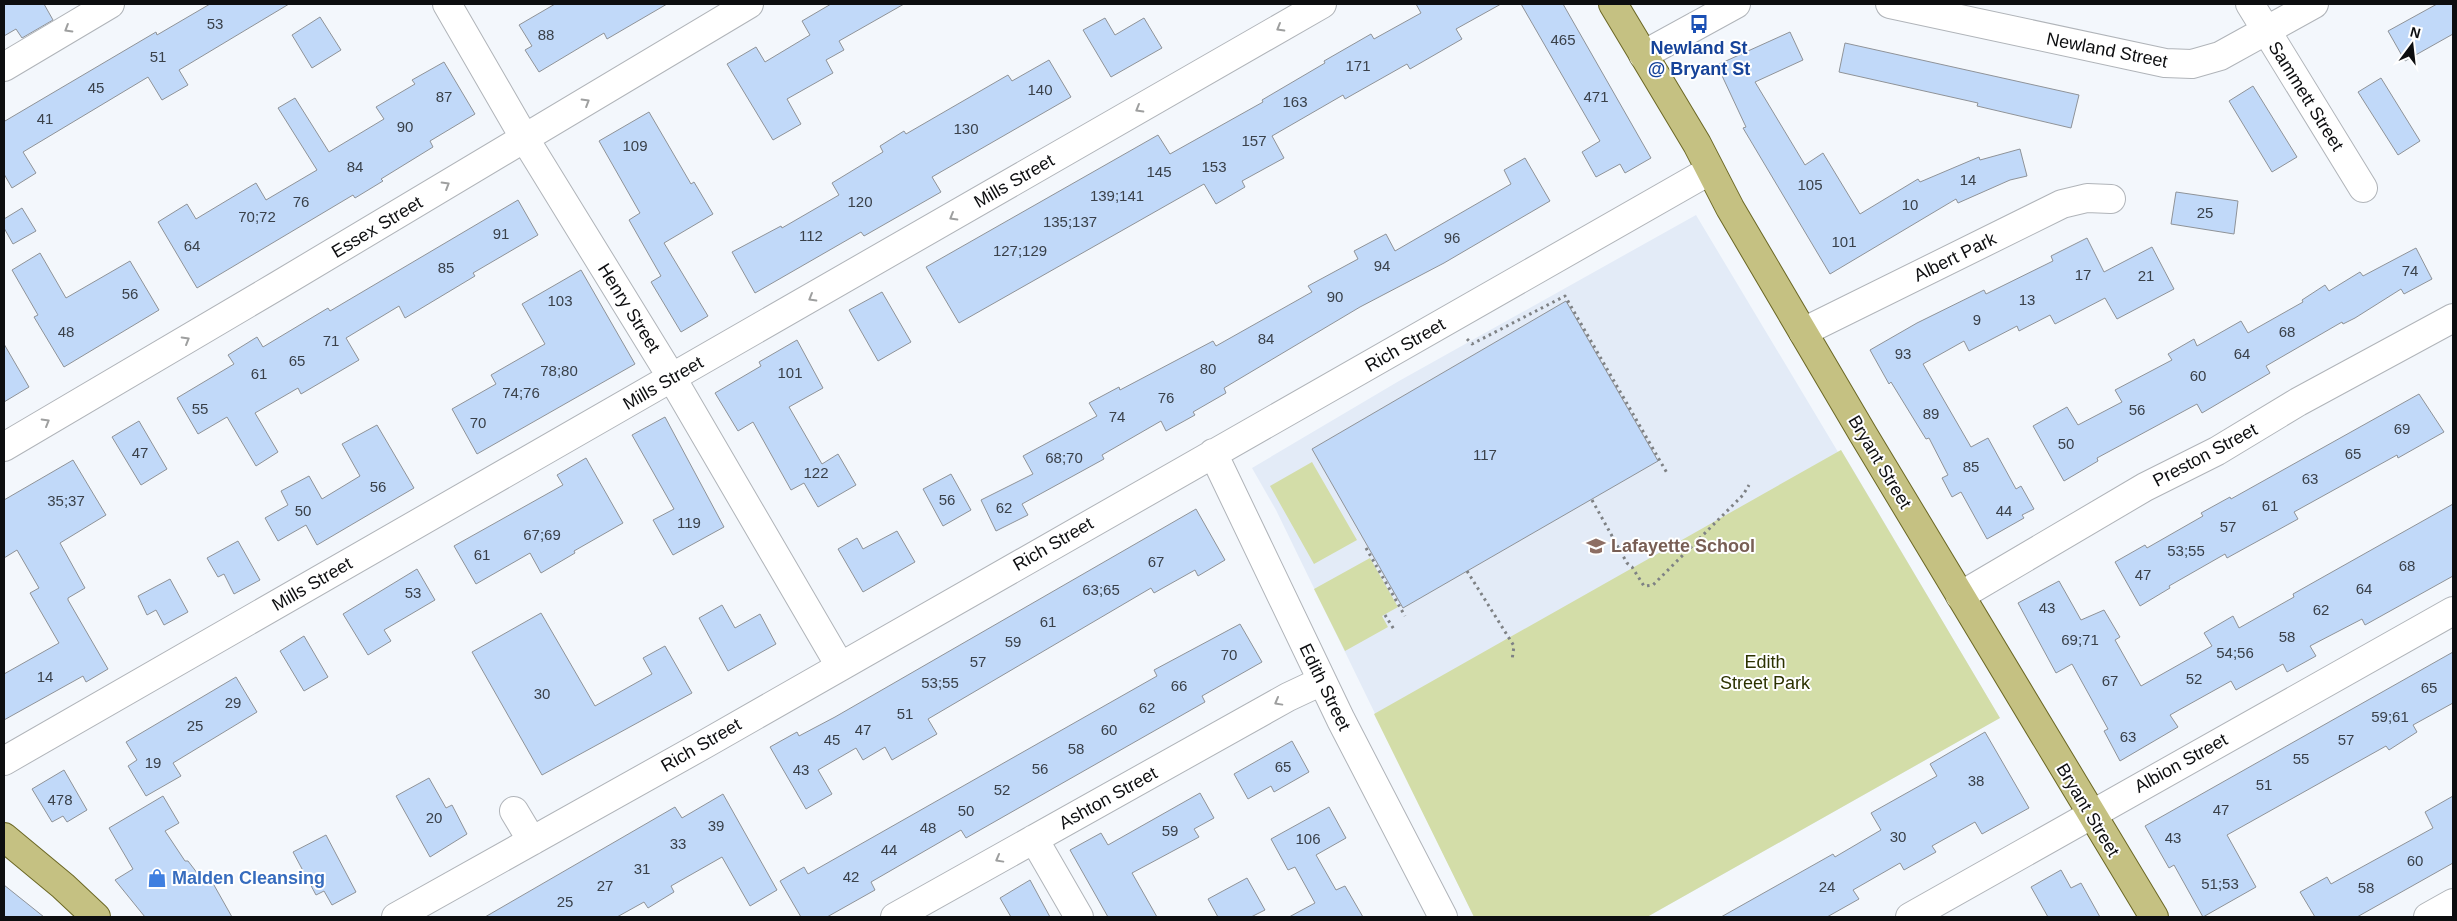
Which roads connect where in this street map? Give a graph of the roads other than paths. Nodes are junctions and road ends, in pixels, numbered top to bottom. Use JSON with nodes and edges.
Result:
{"nodes":[{"id":1,"x":110,"y":4,"type":"edge"},
{"id":2,"x":447,"y":4,"type":"edge"},
{"id":3,"x":749,"y":4,"type":"edge"},
{"id":4,"x":1322,"y":4,"type":"edge"},
{"id":5,"x":1612,"y":4,"type":"edge"},
{"id":6,"x":1736,"y":4,"type":"edge"},
{"id":7,"x":1890,"y":4,"type":"edge"},
{"id":8,"x":2250,"y":4,"type":"edge"},
{"id":9,"x":2314,"y":4,"type":"edge"},
{"id":10,"x":2266,"y":31,"type":"junction"},
{"id":11,"x":1643,"y":55,"type":"junction"},
{"id":12,"x":4,"y":66,"type":"edge"},
{"id":13,"x":525,"y":138,"type":"junction"},
{"id":14,"x":1709,"y":171,"type":"junction"},
{"id":15,"x":2363,"y":188,"type":"dead end"},
{"id":16,"x":2111,"y":198,"type":"dead end"},
{"id":17,"x":2453,"y":318,"type":"edge"},
{"id":18,"x":1803,"y":332,"type":"junction"},
{"id":19,"x":672,"y":378,"type":"junction"},
{"id":20,"x":4,"y":447,"type":"edge"},
{"id":21,"x":1213,"y":453,"type":"junction"},
{"id":22,"x":1960,"y":596,"type":"junction"},
{"id":23,"x":2453,"y":611,"type":"edge"},
{"id":24,"x":840,"y":666,"type":"junction"},
{"id":25,"x":1322,"y":681,"type":"junction"},
{"id":26,"x":4,"y":761,"type":"edge"},
{"id":27,"x":514,"y":810,"type":"dead end"},
{"id":28,"x":2091,"y":814,"type":"junction"},
{"id":29,"x":4,"y":837,"type":"edge"},
{"id":30,"x":1034,"y":839,"type":"junction"},
{"id":31,"x":532,"y":841,"type":"junction"},
{"id":32,"x":2453,"y":903,"type":"edge"},
{"id":33,"x":94,"y":917,"type":"edge"},
{"id":34,"x":396,"y":917,"type":"edge"},
{"id":35,"x":895,"y":917,"type":"edge"},
{"id":36,"x":1079,"y":917,"type":"edge"},
{"id":37,"x":1443,"y":917,"type":"edge"},
{"id":38,"x":1910,"y":917,"type":"edge"},
{"id":39,"x":2154,"y":917,"type":"edge"},
{"id":40,"x":2428,"y":917,"type":"edge"}],
"edges":[{"from":1,"to":12,"type":"street","one_way":true},
{"from":2,"to":13,"type":"street","name":"Henry Street"},
{"from":13,"to":3,"type":"street","name":"Essex Street","one_way":true},
{"from":4,"to":19,"type":"street","name":"Mills Street","one_way":true},
{"from":5,"to":11,"type":"main road","name":"Bryant Street"},
{"from":6,"to":11,"type":"street"},
{"from":7,"to":10,"type":"street","name":"Newland Street"},
{"from":8,"to":10,"type":"street","name":"Sammett Street"},
{"from":9,"to":10,"type":"street","name":"Newland Street"},
{"from":10,"to":15,"type":"street","name":"Sammett Street"},
{"from":11,"to":14,"type":"main road","name":"Bryant Street"},
{"from":13,"to":19,"type":"street","name":"Henry Street"},
{"from":20,"to":13,"type":"street","name":"Essex Street","one_way":true},
{"from":14,"to":18,"type":"main road","name":"Bryant Street"},
{"from":14,"to":21,"type":"street","name":"Rich Street"},
{"from":16,"to":18,"type":"street","name":"Albert Park"},
{"from":17,"to":22,"type":"street","name":"Preston Street"},
{"from":18,"to":22,"type":"main road","name":"Bryant Street"},
{"from":19,"to":24,"type":"street","name":"Henry Street"},
{"from":19,"to":26,"type":"street","name":"Mills Street"},
{"from":21,"to":24,"type":"street","name":"Rich Street"},
{"from":21,"to":25,"type":"street","name":"Edith Street"},
{"from":22,"to":28,"type":"main road","name":"Bryant Street"},
{"from":23,"to":28,"type":"street","name":"Albion Street"},
{"from":24,"to":31,"type":"street","name":"Rich Street"},
{"from":25,"to":30,"type":"street","name":"Ashton Street","one_way":true},
{"from":25,"to":37,"type":"street","name":"Edith Street"},
{"from":27,"to":31,"type":"street"},
{"from":28,"to":38,"type":"street","name":"Albion Street"},
{"from":28,"to":39,"type":"main road","name":"Bryant Street"},
{"from":29,"to":33,"type":"main road"},
{"from":30,"to":35,"type":"street","name":"Ashton Street","one_way":true},
{"from":30,"to":36,"type":"street"},
{"from":31,"to":34,"type":"street","name":"Rich Street"},
{"from":32,"to":40,"type":"street"}]}
